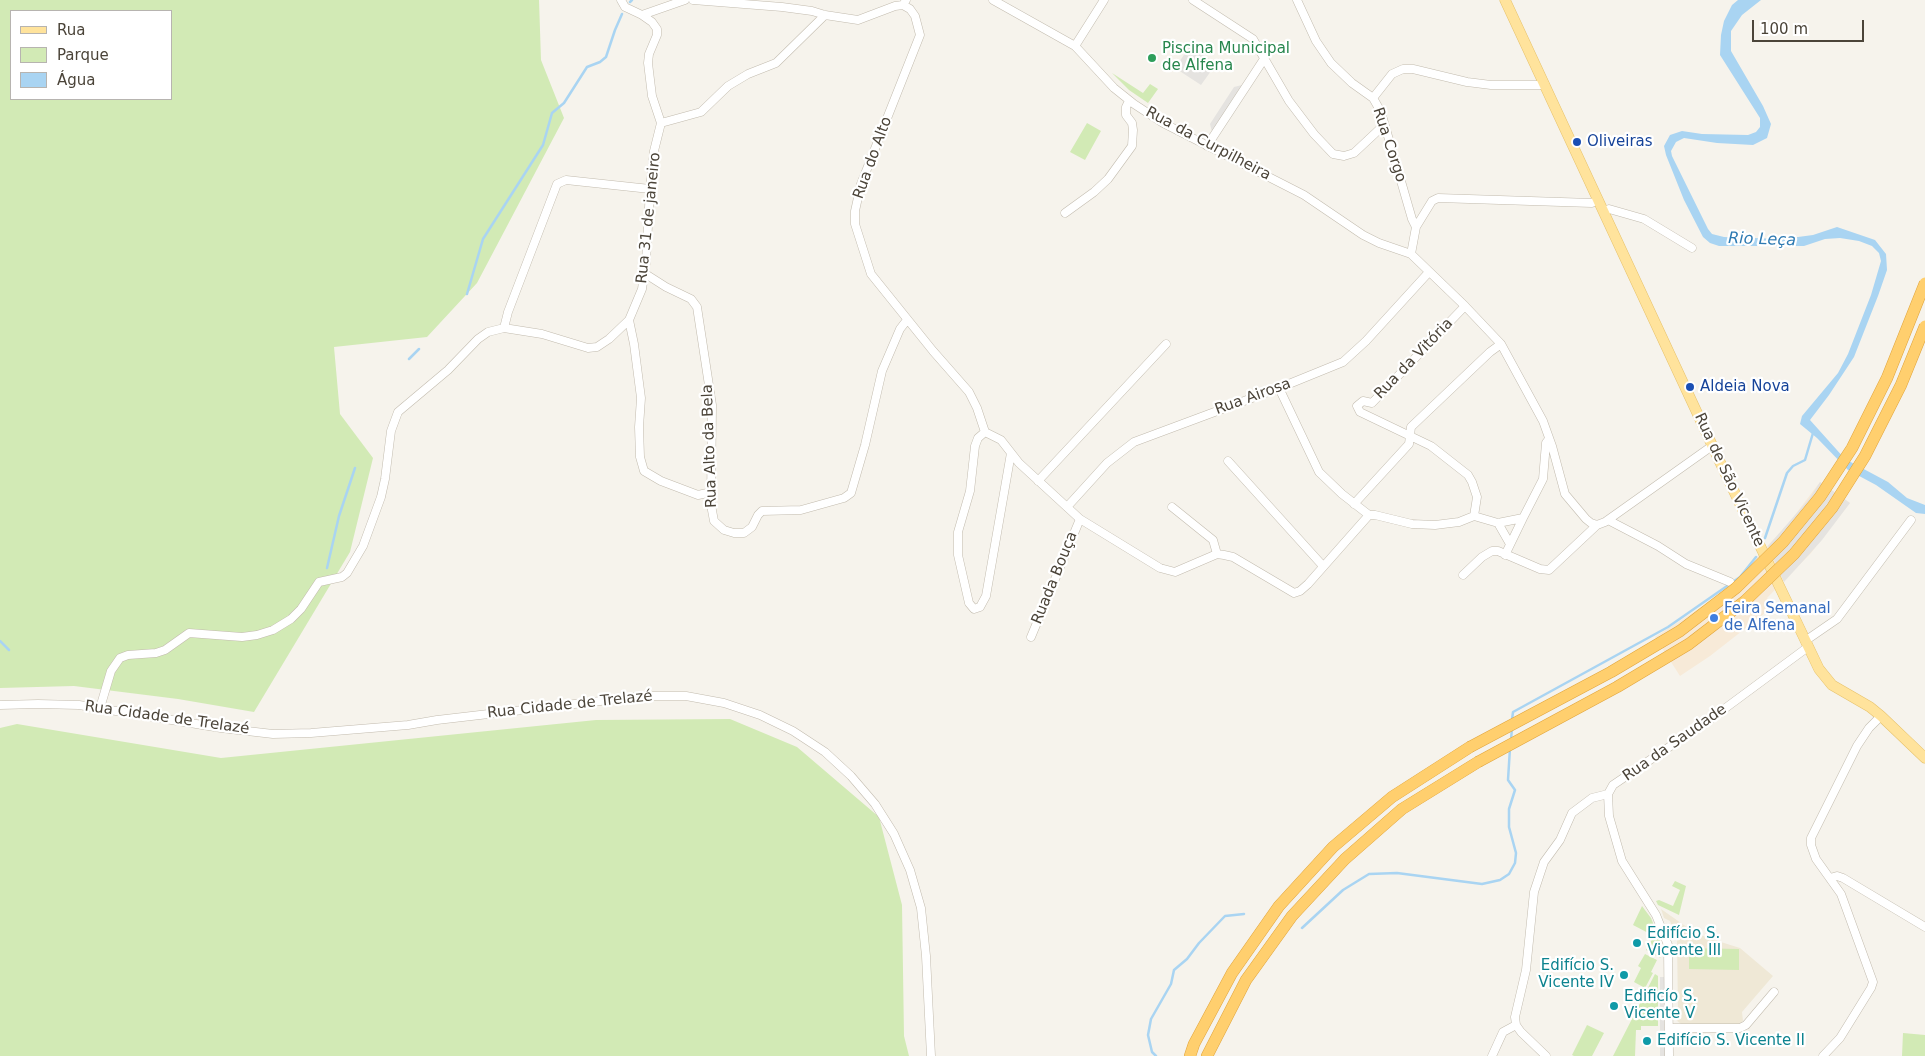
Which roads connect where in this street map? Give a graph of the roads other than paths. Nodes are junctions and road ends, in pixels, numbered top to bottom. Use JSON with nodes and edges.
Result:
{"nodes":[{"id":1,"x":621,"y":0,"type":"edge"},
{"id":2,"x":685,"y":0,"type":"edge"},
{"id":3,"x":693,"y":0,"type":"edge"},
{"id":4,"x":993,"y":0,"type":"edge"},
{"id":5,"x":1104,"y":0,"type":"edge"},
{"id":6,"x":1193,"y":0,"type":"edge"},
{"id":7,"x":1297,"y":0,"type":"edge"},
{"id":8,"x":1505,"y":0,"type":"edge"},
{"id":9,"x":904,"y":3,"type":"edge"},
{"id":10,"x":642,"y":15,"type":"junction"},
{"id":11,"x":825,"y":15,"type":"junction"},
{"id":12,"x":1075,"y":46,"type":"junction"},
{"id":13,"x":1264,"y":59,"type":"junction"},
{"id":14,"x":1545,"y":85,"type":"junction"},
{"id":15,"x":1373,"y":98,"type":"junction"},
{"id":16,"x":1129,"y":101,"type":"junction"},
{"id":17,"x":661,"y":123,"type":"junction"},
{"id":18,"x":1384,"y":125,"type":"junction"},
{"id":19,"x":1207,"y":146,"type":"junction"},
{"id":20,"x":650,"y":189,"type":"junction"},
{"id":21,"x":1598,"y":199,"type":"junction"},
{"id":22,"x":1604,"y":212,"type":"junction"},
{"id":23,"x":1065,"y":214,"type":"dead end"},
{"id":24,"x":1416,"y":227,"type":"junction"},
{"id":25,"x":1692,"y":248,"type":"dead end"},
{"id":26,"x":1411,"y":254,"type":"junction"},
{"id":27,"x":1429,"y":272,"type":"junction"},
{"id":28,"x":644,"y":273,"type":"junction"},
{"id":29,"x":1925,"y":283,"type":"edge"},
{"id":30,"x":1465,"y":306,"type":"junction"},
{"id":31,"x":629,"y":320,"type":"junction"},
{"id":32,"x":907,"y":320,"type":"junction"},
{"id":33,"x":1925,"y":326,"type":"edge"},
{"id":34,"x":504,"y":328,"type":"junction"},
{"id":35,"x":1166,"y":344,"type":"dead end"},
{"id":36,"x":1501,"y":344,"type":"junction"},
{"id":37,"x":1279,"y":388,"type":"junction"},
{"id":38,"x":985,"y":432,"type":"junction"},
{"id":39,"x":1410,"y":436,"type":"junction"},
{"id":40,"x":1549,"y":439,"type":"junction"},
{"id":41,"x":1712,"y":446,"type":"junction"},
{"id":42,"x":1011,"y":453,"type":"junction"},
{"id":43,"x":1228,"y":461,"type":"dead end"},
{"id":44,"x":1038,"y":481,"type":"junction"},
{"id":45,"x":712,"y":492,"type":"junction"},
{"id":46,"x":1354,"y":504,"type":"junction"},
{"id":47,"x":1067,"y":507,"type":"junction"},
{"id":48,"x":1172,"y":507,"type":"dead end"},
{"id":49,"x":1369,"y":515,"type":"junction"},
{"id":50,"x":1474,"y":516,"type":"junction"},
{"id":51,"x":1523,"y":518,"type":"junction"},
{"id":52,"x":1080,"y":519,"type":"junction"},
{"id":53,"x":1608,"y":520,"type":"junction"},
{"id":54,"x":1911,"y":520,"type":"dead end"},
{"id":55,"x":1498,"y":523,"type":"junction"},
{"id":56,"x":1596,"y":525,"type":"junction"},
{"id":57,"x":1510,"y":544,"type":"junction"},
{"id":58,"x":1217,"y":554,"type":"junction"},
{"id":59,"x":1505,"y":555,"type":"junction"},
{"id":60,"x":1323,"y":566,"type":"junction"},
{"id":61,"x":1463,"y":575,"type":"dead end"},
{"id":62,"x":1730,"y":582,"type":"dead end"},
{"id":63,"x":1031,"y":637,"type":"dead end"},
{"id":64,"x":1807,"y":644,"type":"junction"},
{"id":65,"x":0,"y":705,"type":"edge"},
{"id":66,"x":100,"y":708,"type":"junction"},
{"id":67,"x":1881,"y":716,"type":"junction"},
{"id":68,"x":1925,"y":758,"type":"edge"},
{"id":69,"x":1608,"y":794,"type":"junction"},
{"id":70,"x":1830,"y":878,"type":"junction"},
{"id":71,"x":1925,"y":927,"type":"edge"},
{"id":72,"x":1774,"y":992,"type":"dead end"},
{"id":73,"x":1516,"y":1025,"type":"junction"},
{"id":74,"x":1669,"y":1028,"type":"junction"},
{"id":75,"x":931,"y":1056,"type":"edge"},
{"id":76,"x":1190,"y":1056,"type":"edge"},
{"id":77,"x":1207,"y":1056,"type":"edge"},
{"id":78,"x":1492,"y":1056,"type":"edge"},
{"id":79,"x":1546,"y":1056,"type":"edge"},
{"id":80,"x":1669,"y":1056,"type":"edge"},
{"id":81,"x":1823,"y":1056,"type":"edge"}],
"edges":[{"from":1,"to":10,"type":"street"},
{"from":2,"to":10,"type":"street"},
{"from":3,"to":11,"type":"street"},
{"from":4,"to":12,"type":"street","name":"Rua da Curpilheira"},
{"from":5,"to":12,"type":"street"},
{"from":6,"to":13,"type":"street"},
{"from":7,"to":15,"type":"street","name":"Rua Corgo"},
{"from":8,"to":14,"type":"main road","name":"Rua de São Vicente"},
{"from":9,"to":11,"type":"street"},
{"from":9,"to":32,"type":"street","name":"Rua do Alto"},
{"from":10,"to":17,"type":"street"},
{"from":11,"to":17,"type":"street"},
{"from":12,"to":16,"type":"street","name":"Rua da Curpilheira"},
{"from":13,"to":18,"type":"street"},
{"from":13,"to":19,"type":"street"},
{"from":14,"to":15,"type":"street"},
{"from":14,"to":21,"type":"main road","name":"Rua de São Vicente"},
{"from":15,"to":18,"type":"street","name":"Rua Corgo"},
{"from":16,"to":19,"type":"street","name":"Rua da Curpilheira"},
{"from":16,"to":23,"type":"street"},
{"from":17,"to":20,"type":"street","name":"Rua 31 de janeiro"},
{"from":18,"to":24,"type":"street","name":"Rua Corgo"},
{"from":19,"to":26,"type":"street","name":"Rua da Curpilheira"},
{"from":20,"to":28,"type":"street","name":"Rua 31 de janeiro"},
{"from":20,"to":34,"type":"street"},
{"from":21,"to":22,"type":"main road","name":"Rua de São Vicente"},
{"from":21,"to":24,"type":"street"},
{"from":22,"to":25,"type":"street"},
{"from":22,"to":41,"type":"main road","name":"Rua de São Vicente"},
{"from":24,"to":26,"type":"street"},
{"from":26,"to":27,"type":"street"},
{"from":27,"to":30,"type":"street"},
{"from":27,"to":37,"type":"street","name":"Rua Airosa"},
{"from":28,"to":31,"type":"street","name":"Rua 31 de janeiro"},
{"from":28,"to":45,"type":"street","name":"Rua Alto da Bela"},
{"from":29,"to":76,"type":"highway","bridge":true},
{"from":30,"to":36,"type":"street"},
{"from":30,"to":39,"type":"street","name":"Rua da Vitória"},
{"from":31,"to":34,"type":"street"},
{"from":31,"to":45,"type":"street"},
{"from":32,"to":38,"type":"street","name":"Rua do Alto"},
{"from":32,"to":45,"type":"street","name":"Rua Alto da Bela"},
{"from":33,"to":77,"type":"highway","bridge":true},
{"from":34,"to":66,"type":"street"},
{"from":35,"to":44,"type":"street"},
{"from":36,"to":39,"type":"street"},
{"from":36,"to":40,"type":"street"},
{"from":37,"to":46,"type":"street"},
{"from":37,"to":47,"type":"street","name":"Rua Airosa"},
{"from":38,"to":42,"type":"street"},
{"from":38,"to":42,"type":"street"},
{"from":39,"to":46,"type":"street"},
{"from":39,"to":50,"type":"street","name":"Rua da Vitória"},
{"from":40,"to":51,"type":"street"},
{"from":40,"to":56,"type":"street"},
{"from":41,"to":53,"type":"street"},
{"from":41,"to":64,"type":"main road","name":"Rua de São Vicente"},
{"from":42,"to":44,"type":"street"},
{"from":43,"to":60,"type":"street"},
{"from":44,"to":47,"type":"street"},
{"from":46,"to":49,"type":"street"},
{"from":47,"to":52,"type":"street"},
{"from":48,"to":58,"type":"street"},
{"from":49,"to":50,"type":"street"},
{"from":49,"to":60,"type":"street"},
{"from":50,"to":55,"type":"street"},
{"from":51,"to":55,"type":"street"},
{"from":51,"to":57,"type":"street"},
{"from":52,"to":58,"type":"street"},
{"from":52,"to":63,"type":"street","name":"Ruada Bouça"},
{"from":53,"to":56,"type":"street"},
{"from":53,"to":62,"type":"street"},
{"from":54,"to":64,"type":"street","name":"Rua da Saudade"},
{"from":55,"to":57,"type":"street"},
{"from":56,"to":59,"type":"street"},
{"from":57,"to":59,"type":"street"},
{"from":58,"to":60,"type":"street"},
{"from":59,"to":61,"type":"street"},
{"from":64,"to":67,"type":"main road","name":"Rua de São Vicente"},
{"from":64,"to":69,"type":"street","name":"Rua da Saudade"},
{"from":65,"to":66,"type":"street","name":"Rua Cidade de Trelazé"},
{"from":66,"to":75,"type":"street","name":"Rua Cidade de Trelazé"},
{"from":67,"to":68,"type":"main road","name":"Rua de São Vicente"},
{"from":67,"to":70,"type":"street"},
{"from":69,"to":73,"type":"street"},
{"from":69,"to":74,"type":"street","name":"Rua da Saudade"},
{"from":70,"to":71,"type":"street"},
{"from":70,"to":81,"type":"street"},
{"from":72,"to":74,"type":"street"},
{"from":73,"to":78,"type":"street"},
{"from":73,"to":79,"type":"street"},
{"from":74,"to":80,"type":"street","name":"Rua da Saudade"}]}
